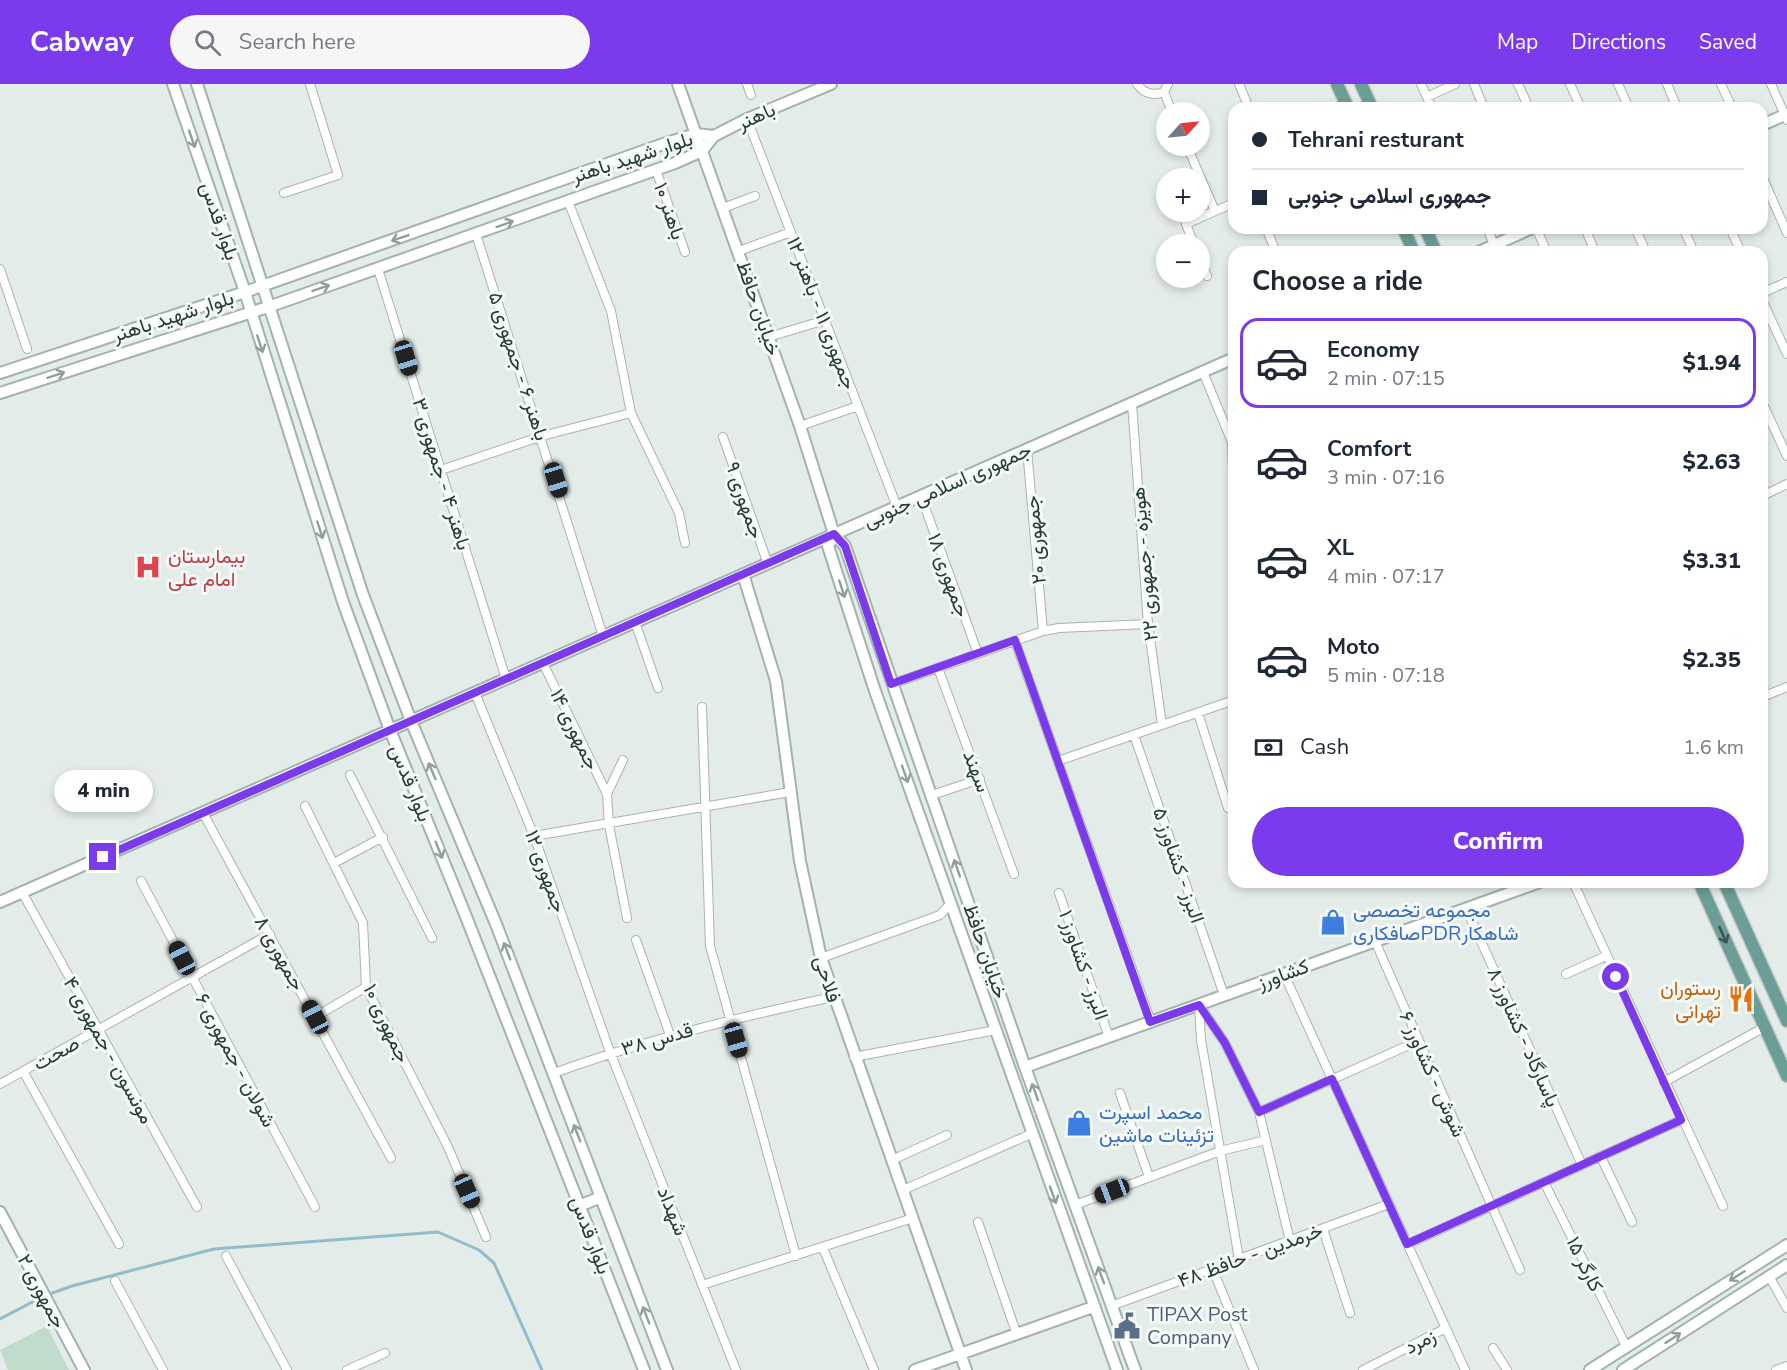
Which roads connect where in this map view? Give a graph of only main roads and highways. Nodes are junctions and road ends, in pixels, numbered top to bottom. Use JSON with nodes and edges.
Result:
{"nodes":[{"id":1,"x":173,"y":84,"type":"edge"},
{"id":2,"x":197,"y":84,"type":"edge"},
{"id":3,"x":678,"y":84,"type":"edge"},
{"id":4,"x":831,"y":84,"type":"edge"},
{"id":5,"x":1337,"y":84,"type":"edge"},
{"id":6,"x":1361,"y":84,"type":"edge"},
{"id":7,"x":1345,"y":102,"type":"edge"},
{"id":8,"x":1369,"y":102,"type":"edge"},
{"id":9,"x":1786,"y":116,"type":"edge"},
{"id":10,"x":1768,"y":123,"type":"edge"},
{"id":11,"x":696,"y":134,"type":"junction"},
{"id":12,"x":714,"y":136,"type":"junction"},
{"id":13,"x":702,"y":150,"type":"junction"},
{"id":14,"x":425,"y":229,"type":"junction"},
{"id":15,"x":1523,"y":234,"type":"edge"},
{"id":16,"x":1500,"y":246,"type":"edge"},
{"id":17,"x":431,"y":250,"type":"junction"},
{"id":18,"x":265,"y":285,"type":"junction"},
{"id":19,"x":245,"y":292,"type":"junction"},
{"id":20,"x":271,"y":306,"type":"junction"},
{"id":21,"x":250,"y":313,"type":"junction"},
{"id":22,"x":1228,"y":361,"type":"edge"},
{"id":23,"x":0,"y":373,"type":"edge"},
{"id":24,"x":0,"y":393,"type":"edge"},
{"id":25,"x":834,"y":534,"type":"junction"},
{"id":26,"x":744,"y":574,"type":"junction"},
{"id":27,"x":363,"y":595,"type":"junction"},
{"id":28,"x":343,"y":602,"type":"junction"},
{"id":29,"x":411,"y":721,"type":"junction"},
{"id":30,"x":390,"y":730,"type":"junction"},
{"id":31,"x":1523,"y":888,"type":"edge"},
{"id":32,"x":1702,"y":888,"type":"edge"},
{"id":33,"x":1727,"y":888,"type":"edge"},
{"id":34,"x":0,"y":902,"type":"edge"},
{"id":35,"x":987,"y":951,"type":"junction"},
{"id":36,"x":969,"y":957,"type":"junction"},
{"id":37,"x":1787,"y":1021,"type":"edge"},
{"id":38,"x":1025,"y":1067,"type":"junction"},
{"id":39,"x":1787,"y":1076,"type":"edge"},
{"id":40,"x":1062,"y":1168,"type":"junction"},
{"id":41,"x":1045,"y":1174,"type":"junction"},
{"id":42,"x":601,"y":1197,"type":"junction"},
{"id":43,"x":579,"y":1206,"type":"junction"},
{"id":44,"x":0,"y":1212,"type":"edge"},
{"id":45,"x":1787,"y":1245,"type":"edge"},
{"id":46,"x":1787,"y":1265,"type":"edge"},
{"id":47,"x":1093,"y":1307,"type":"junction"},
{"id":48,"x":1626,"y":1346,"type":"junction"},
{"id":49,"x":961,"y":1355,"type":"junction"},
{"id":50,"x":1635,"y":1362,"type":"junction"},
{"id":51,"x":84,"y":1370,"type":"edge"},
{"id":52,"x":644,"y":1370,"type":"edge"},
{"id":53,"x":667,"y":1370,"type":"edge"},
{"id":54,"x":915,"y":1370,"type":"edge"},
{"id":55,"x":966,"y":1370,"type":"edge"},
{"id":56,"x":1117,"y":1370,"type":"edge"},
{"id":57,"x":1135,"y":1370,"type":"edge"},
{"id":58,"x":1590,"y":1370,"type":"edge"},
{"id":59,"x":1623,"y":1370,"type":"edge"}],
"edges":[{"from":1,"to":19,"type":"main road","name":"بلوار قدس","one_way":true},
{"from":2,"to":18,"type":"main road","name":"بلوار قدس"},
{"from":3,"to":11,"type":"main road","name":"خیابان حافظ"},
{"from":4,"to":12,"type":"main road","name":"باهنر"},
{"from":5,"to":7,"type":"main road"},
{"from":6,"to":8,"type":"main road"},
{"from":9,"to":10,"type":"main road"},
{"from":11,"to":12,"type":"main road","name":"بلوار شهید باهنر"},
{"from":11,"to":13,"type":"main road","name":"خیابان حافظ"},
{"from":11,"to":14,"type":"main road","name":"بلوار شهید باهنر"},
{"from":12,"to":13,"type":"main road","name":"بلوار شهید باهنر"},
{"from":17,"to":13,"type":"main road","name":"بلوار شهید باهنر","one_way":true},
{"from":13,"to":25,"type":"main road","name":"خیابان حافظ"},
{"from":14,"to":17,"type":"main road"},
{"from":14,"to":18,"type":"main road","name":"بلوار شهید باهنر","one_way":true},
{"from":15,"to":16,"type":"main road"},
{"from":20,"to":17,"type":"main road","name":"بلوار شهید باهنر","one_way":true},
{"from":18,"to":19,"type":"main road","name":"بلوار شهید باهنر"},
{"from":18,"to":20,"type":"main road","name":"بلوار قدس"},
{"from":19,"to":21,"type":"main road","name":"بلوار قدس"},
{"from":19,"to":23,"type":"main road","name":"بلوار شهید باهنر"},
{"from":20,"to":21,"type":"main road","name":"بلوار شهید باهنر"},
{"from":20,"to":27,"type":"main road","name":"بلوار قدس"},
{"from":24,"to":21,"type":"main road","name":"بلوار شهید باهنر","one_way":true},
{"from":21,"to":28,"type":"main road","name":"بلوار قدس","one_way":true},
{"from":22,"to":25,"type":"main road","name":"جمهوری اسلامی جنوبی"},
{"from":25,"to":26,"type":"main road","name":"جمهوری اسلامی جنوبی"},
{"from":35,"to":25,"type":"main road","name":"خیابان حافظ","one_way":true},
{"from":25,"to":36,"type":"main road","name":"خیابان حافظ","one_way":true},
{"from":26,"to":29,"type":"main road","name":"جمهوری اسلامی جنوبی"},
{"from":26,"to":49,"type":"main road","name":"فلاحی"},
{"from":27,"to":28,"type":"main road"},
{"from":27,"to":29,"type":"main road","name":"بلوار قدس"},
{"from":28,"to":30,"type":"main road","name":"بلوار قدس"},
{"from":29,"to":30,"type":"main road","name":"جمهوری اسلامی جنوبی"},
{"from":42,"to":29,"type":"main road","name":"بلوار قدس","one_way":true},
{"from":30,"to":34,"type":"main road","name":"جمهوری اسلامی جنوبی"},
{"from":30,"to":43,"type":"main road","name":"بلوار قدس","one_way":true},
{"from":31,"to":38,"type":"main road","name":"کشاورز"},
{"from":32,"to":39,"type":"main road","one_way":true},
{"from":33,"to":37,"type":"main road"},
{"from":35,"to":36,"type":"main road"},
{"from":35,"to":38,"type":"main road","name":"خیابان حافظ"},
{"from":36,"to":41,"type":"main road","name":"خیابان حافظ"},
{"from":40,"to":38,"type":"main road","name":"خیابان حافظ","one_way":true},
{"from":40,"to":41,"type":"main road"},
{"from":57,"to":40,"type":"main road","name":"خیابان حافظ","one_way":true},
{"from":41,"to":47,"type":"main road","name":"خیابان حافظ","one_way":true},
{"from":42,"to":43,"type":"main road"},
{"from":53,"to":42,"type":"main road","name":"بلوار قدس","one_way":true},
{"from":43,"to":52,"type":"main road","name":"بلوار قدس"},
{"from":44,"to":51,"type":"main road","name":"جمهوری ۲"},
{"from":45,"to":48,"type":"main road","one_way":true},
{"from":50,"to":46,"type":"main road","one_way":true},
{"from":47,"to":49,"type":"main road"},
{"from":47,"to":56,"type":"main road","name":"خیابان حافظ"},
{"from":48,"to":50,"type":"main road"},
{"from":48,"to":58,"type":"main road"},
{"from":49,"to":54,"type":"main road"},
{"from":49,"to":55,"type":"main road","name":"فلاحی"},
{"from":50,"to":59,"type":"main road"}]}
